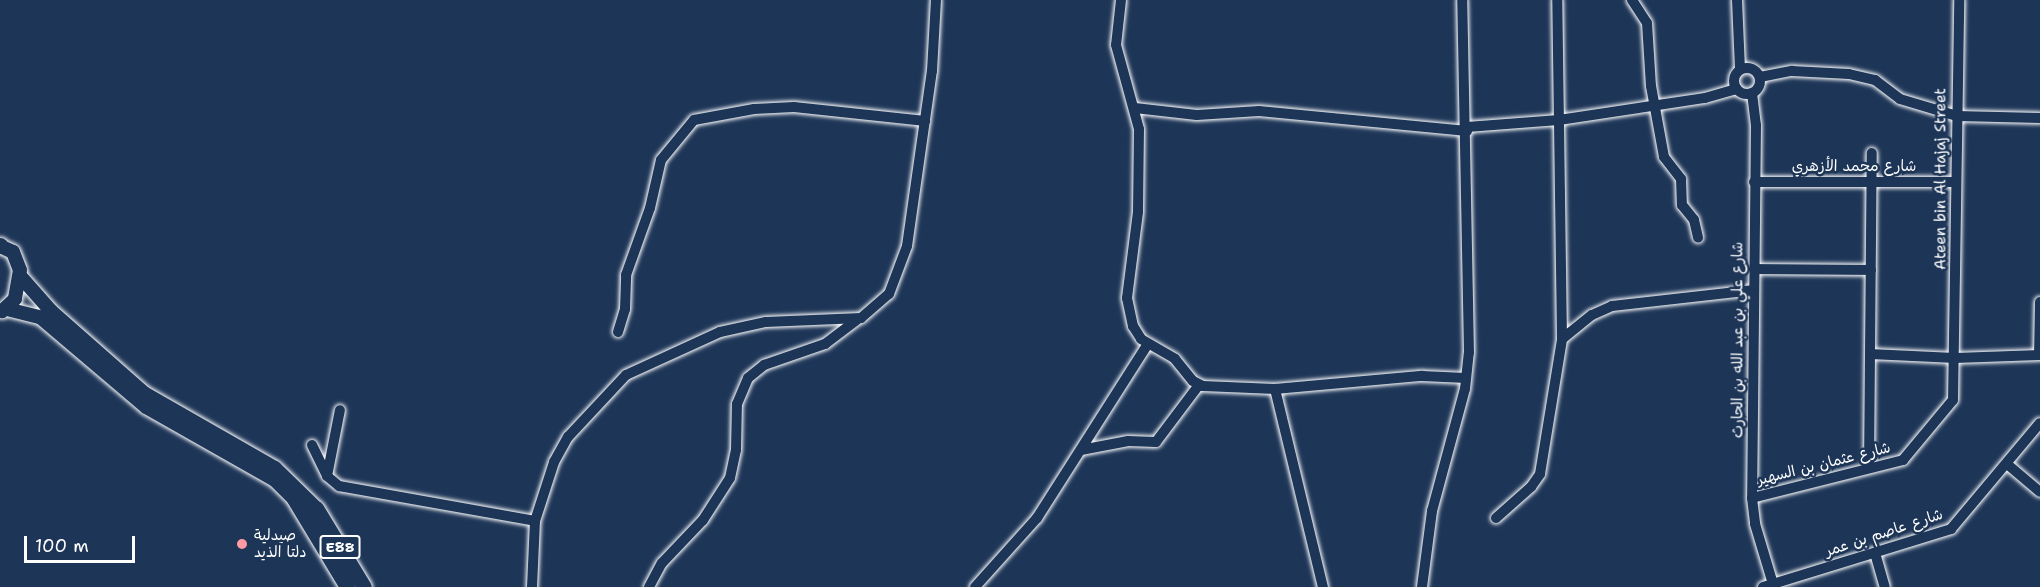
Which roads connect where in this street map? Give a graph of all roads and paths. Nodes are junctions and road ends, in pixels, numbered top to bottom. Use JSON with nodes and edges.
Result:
{"nodes":[{"id":1,"x":936,"y":0,"type":"edge"},
{"id":2,"x":1121,"y":0,"type":"edge"},
{"id":3,"x":1462,"y":0,"type":"edge"},
{"id":4,"x":1557,"y":0,"type":"edge"},
{"id":5,"x":1632,"y":0,"type":"edge"},
{"id":6,"x":1737,"y":0,"type":"edge"},
{"id":7,"x":1959,"y":0,"type":"edge"},
{"id":8,"x":1740,"y":69,"type":"junction"},
{"id":9,"x":1760,"y":77,"type":"junction"},
{"id":10,"x":1737,"y":89,"type":"junction"},
{"id":11,"x":1752,"y":93,"type":"junction"},
{"id":12,"x":1657,"y":105,"type":"junction"},
{"id":13,"x":1135,"y":108,"type":"junction"},
{"id":14,"x":1957,"y":116,"type":"junction"},
{"id":15,"x":2040,"y":118,"type":"edge"},
{"id":16,"x":1559,"y":120,"type":"junction"},
{"id":17,"x":925,"y":121,"type":"junction"},
{"id":18,"x":1467,"y":129,"type":"junction"},
{"id":19,"x":1872,"y":153,"type":"dead end"},
{"id":20,"x":1872,"y":181,"type":"junction"},
{"id":21,"x":1754,"y":182,"type":"junction"},
{"id":22,"x":1955,"y":182,"type":"junction"},
{"id":23,"x":1698,"y":238,"type":"dead end"},
{"id":24,"x":0,"y":246,"type":"edge"},
{"id":25,"x":1754,"y":269,"type":"junction"},
{"id":26,"x":1871,"y":270,"type":"junction"},
{"id":27,"x":20,"y":276,"type":"junction"},
{"id":28,"x":1754,"y":290,"type":"junction"},
{"id":29,"x":2040,"y":302,"type":"edge"},
{"id":30,"x":4,"y":310,"type":"edge"},
{"id":31,"x":858,"y":319,"type":"junction"},
{"id":32,"x":618,"y":332,"type":"dead end"},
{"id":33,"x":1562,"y":339,"type":"junction"},
{"id":34,"x":1148,"y":344,"type":"junction"},
{"id":35,"x":1870,"y":354,"type":"junction"},
{"id":36,"x":2039,"y":355,"type":"edge"},
{"id":37,"x":1955,"y":358,"type":"junction"},
{"id":38,"x":1466,"y":378,"type":"junction"},
{"id":39,"x":1199,"y":385,"type":"junction"},
{"id":40,"x":1275,"y":389,"type":"junction"},
{"id":41,"x":340,"y":410,"type":"dead end"},
{"id":42,"x":2040,"y":423,"type":"edge"},
{"id":43,"x":312,"y":445,"type":"dead end"},
{"id":44,"x":1081,"y":450,"type":"junction"},
{"id":45,"x":1903,"y":460,"type":"joint"},
{"id":46,"x":2007,"y":464,"type":"junction"},
{"id":47,"x":1869,"y":468,"type":"junction"},
{"id":48,"x":327,"y":476,"type":"junction"},
{"id":49,"x":2040,"y":492,"type":"edge"},
{"id":50,"x":1752,"y":498,"type":"junction"},
{"id":51,"x":294,"y":499,"type":"joint"},
{"id":52,"x":316,"y":508,"type":"joint"},
{"id":53,"x":1496,"y":518,"type":"dead end"},
{"id":54,"x":535,"y":521,"type":"junction"},
{"id":55,"x":1875,"y":553,"type":"junction"},
{"id":56,"x":1768,"y":585,"type":"edge"},
{"id":57,"x":347,"y":587,"type":"edge"},
{"id":58,"x":364,"y":587,"type":"edge"},
{"id":59,"x":532,"y":587,"type":"edge"},
{"id":60,"x":649,"y":587,"type":"edge"},
{"id":61,"x":975,"y":587,"type":"edge"},
{"id":62,"x":1323,"y":587,"type":"edge"},
{"id":63,"x":1422,"y":587,"type":"edge"},
{"id":64,"x":1885,"y":587,"type":"edge"}],
"edges":[{"from":1,"to":17,"type":"street"},
{"from":2,"to":13,"type":"street"},
{"from":3,"to":18,"type":"street"},
{"from":4,"to":16,"type":"street"},
{"from":5,"to":12,"type":"street"},
{"from":6,"to":8,"type":"street"},
{"from":7,"to":14,"type":"street","name":"Ateen bin Al Hajaj Street"},
{"from":8,"to":9,"type":"street"},
{"from":8,"to":10,"type":"street"},
{"from":9,"to":11,"type":"street"},
{"from":9,"to":14,"type":"street"},
{"from":10,"to":11,"type":"street"},
{"from":10,"to":12,"type":"street"},
{"from":11,"to":21,"type":"street","name":"شارع علي بن عبد الله بن الحارث"},
{"from":12,"to":16,"type":"street"},
{"from":12,"to":23,"type":"street"},
{"from":13,"to":18,"type":"street"},
{"from":13,"to":34,"type":"street"},
{"from":14,"to":15,"type":"street"},
{"from":14,"to":22,"type":"street","name":"Ateen bin Al Hajaj Street"},
{"from":16,"to":18,"type":"street"},
{"from":16,"to":33,"type":"street"},
{"from":17,"to":31,"type":"street"},
{"from":17,"to":32,"type":"street"},
{"from":18,"to":38,"type":"street"},
{"from":19,"to":20,"type":"street"},
{"from":20,"to":21,"type":"street","name":"شارع محمد الأزهري"},
{"from":20,"to":22,"type":"street","name":"شارع محمد الأزهري"},
{"from":20,"to":26,"type":"street"},
{"from":21,"to":25,"type":"street","name":"شارع علي بن عبد الله بن الحارث"},
{"from":22,"to":37,"type":"street","name":"Ateen bin Al Hajaj Street"},
{"from":24,"to":27,"type":"main road"},
{"from":25,"to":26,"type":"street"},
{"from":25,"to":28,"type":"street","name":"شارع علي بن عبد الله بن الحارث"},
{"from":26,"to":35,"type":"street"},
{"from":27,"to":30,"type":"main road"},
{"from":27,"to":52,"type":"main road"},
{"from":28,"to":33,"type":"street"},
{"from":28,"to":50,"type":"street","name":"شارع علي بن عبد الله بن الحارث"},
{"from":29,"to":36,"type":"street"},
{"from":30,"to":51,"type":"main road"},
{"from":31,"to":54,"type":"street"},
{"from":31,"to":60,"type":"street"},
{"from":33,"to":53,"type":"street"},
{"from":34,"to":39,"type":"street"},
{"from":34,"to":44,"type":"street"},
{"from":35,"to":37,"type":"street"},
{"from":35,"to":47,"type":"street"},
{"from":36,"to":37,"type":"street"},
{"from":37,"to":45,"type":"street","name":"Ateen bin Al Hajaj Street"},
{"from":38,"to":40,"type":"street"},
{"from":38,"to":63,"type":"street"},
{"from":39,"to":40,"type":"street"},
{"from":39,"to":44,"type":"street"},
{"from":40,"to":62,"type":"street"},
{"from":41,"to":48,"type":"street"},
{"from":42,"to":46,"type":"street","name":"شارع عاصم بن عمر"},
{"from":43,"to":48,"type":"street"},
{"from":44,"to":61,"type":"street"},
{"from":45,"to":47,"type":"street","name":"شارع عثمان بن السهير"},
{"from":46,"to":49,"type":"street"},
{"from":46,"to":55,"type":"street","name":"شارع عاصم بن عمر"},
{"from":47,"to":50,"type":"street","name":"شارع عثمان بن السهير"},
{"from":48,"to":54,"type":"street"},
{"from":50,"to":56,"type":"street","name":"شارع علي بن عبد الله بن الحارث"},
{"from":51,"to":57,"type":"highway","number":"E88"},
{"from":52,"to":58,"type":"highway","number":"E88"},
{"from":54,"to":59,"type":"street"},
{"from":55,"to":56,"type":"street","name":"شارع عاصم بن عمر"},
{"from":55,"to":64,"type":"street"}]}
